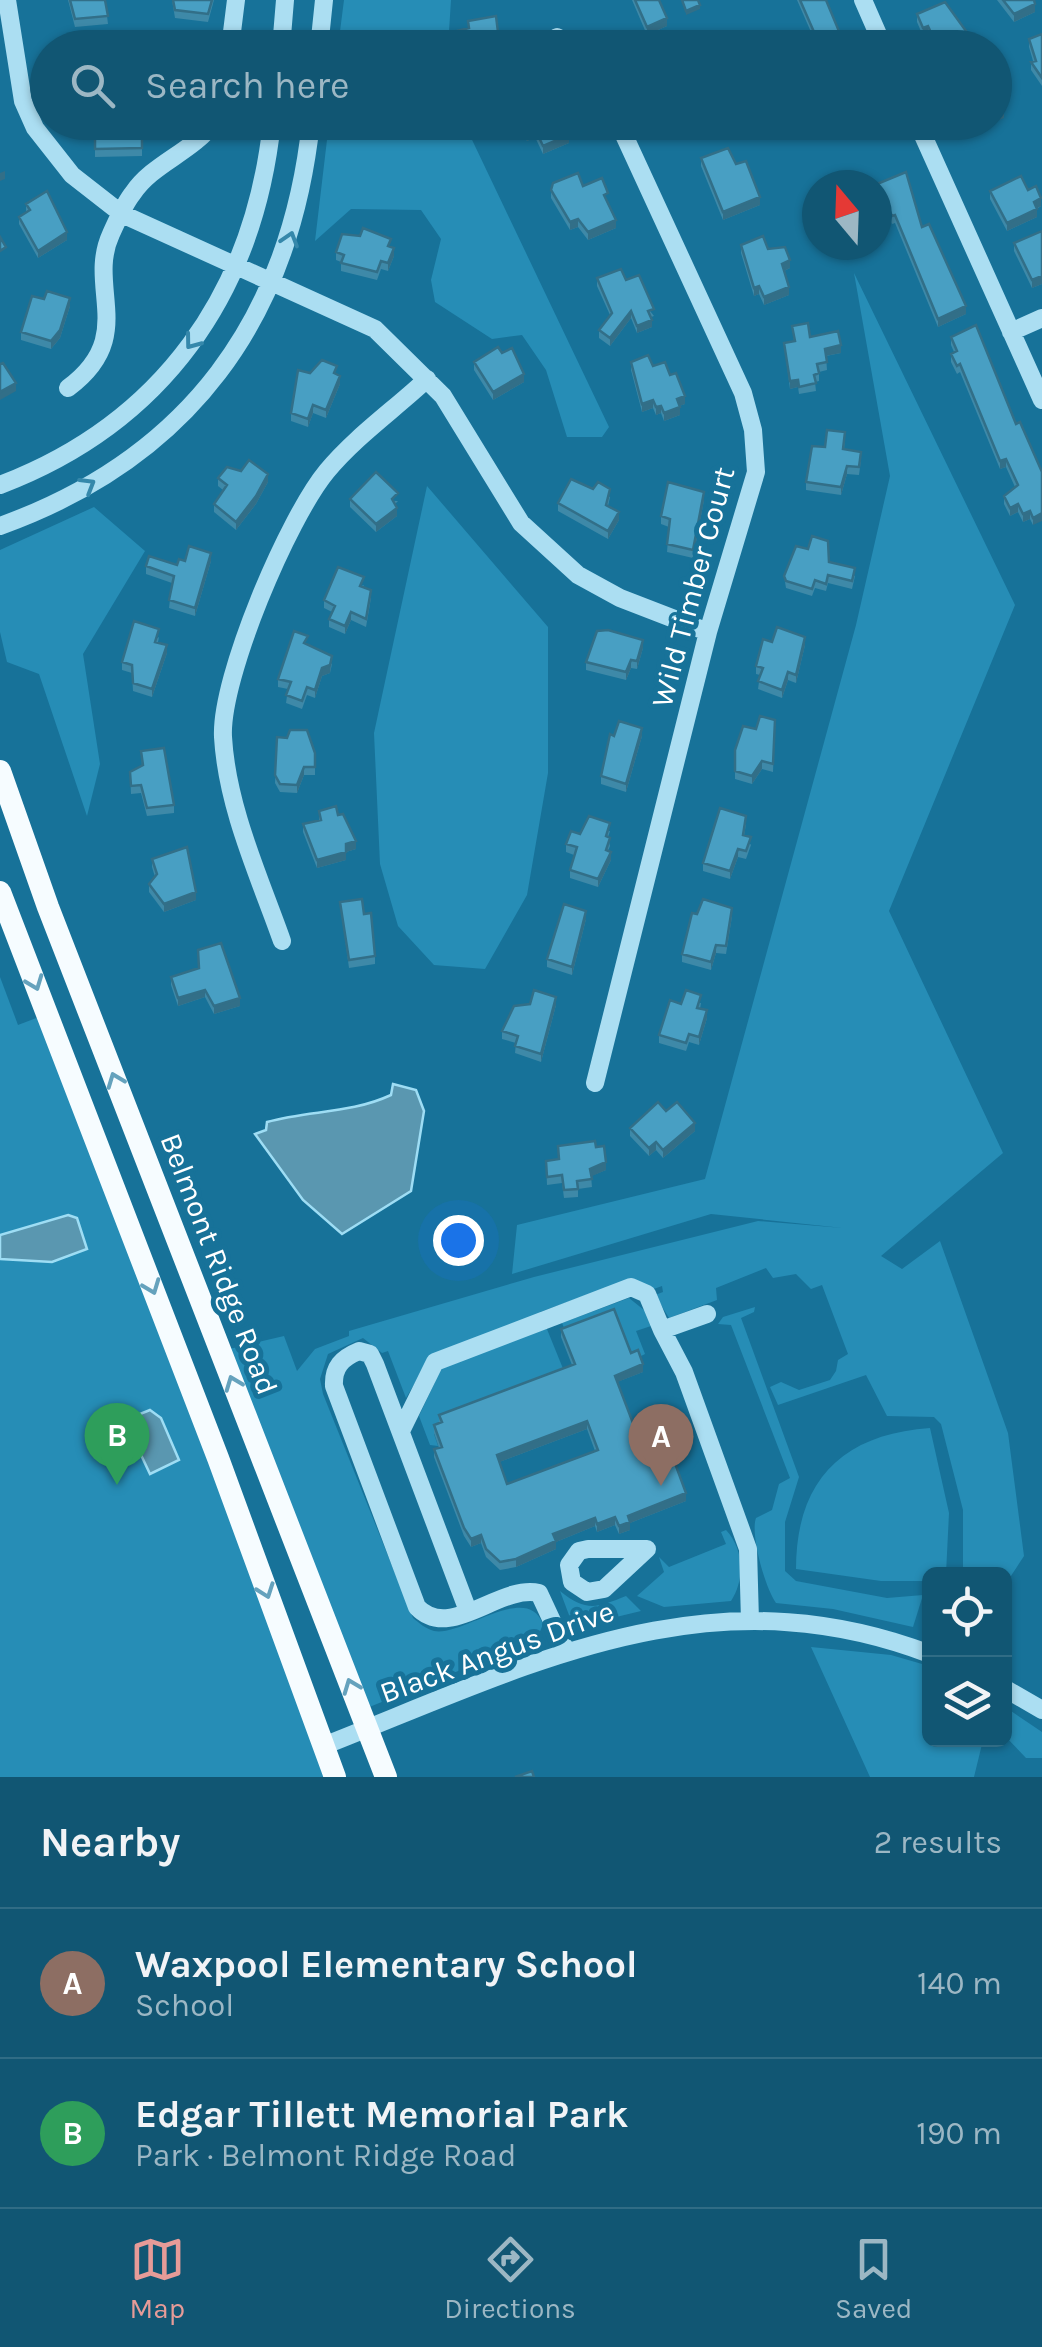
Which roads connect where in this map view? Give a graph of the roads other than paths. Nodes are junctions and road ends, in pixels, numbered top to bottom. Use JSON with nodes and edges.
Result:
{"nodes":[{"id":1,"x":7,"y":0,"type":"edge"},
{"id":2,"x":236,"y":0,"type":"edge"},
{"id":3,"x":286,"y":0,"type":"edge"},
{"id":4,"x":324,"y":0,"type":"edge"},
{"id":5,"x":863,"y":0,"type":"edge"},
{"id":6,"x":232,"y":30,"type":"edge"},
{"id":7,"x":283,"y":30,"type":"edge"},
{"id":8,"x":321,"y":30,"type":"edge"},
{"id":9,"x":876,"y":30,"type":"edge"},
{"id":10,"x":30,"y":115,"type":"edge"},
{"id":11,"x":44,"y":140,"type":"edge"},
{"id":12,"x":199,"y":140,"type":"edge"},
{"id":13,"x":269,"y":140,"type":"edge"},
{"id":14,"x":309,"y":140,"type":"edge"},
{"id":15,"x":626,"y":140,"type":"edge"},
{"id":16,"x":926,"y":140,"type":"edge"},
{"id":17,"x":122,"y":214,"type":"junction"},
{"id":18,"x":238,"y":264,"type":"junction"},
{"id":19,"x":274,"y":282,"type":"junction"},
{"id":20,"x":1042,"y":318,"type":"edge"},
{"id":21,"x":1011,"y":332,"type":"junction"},
{"id":22,"x":428,"y":379,"type":"junction"},
{"id":23,"x":68,"y":388,"type":"dead end"},
{"id":24,"x":1042,"y":400,"type":"edge"},
{"id":25,"x":0,"y":485,"type":"edge"},
{"id":26,"x":0,"y":526,"type":"edge"},
{"id":27,"x":708,"y":632,"type":"junction"},
{"id":28,"x":0,"y":771,"type":"edge"},
{"id":29,"x":0,"y":892,"type":"edge"},
{"id":30,"x":282,"y":941,"type":"dead end"},
{"id":31,"x":595,"y":1083,"type":"dead end"},
{"id":32,"x":707,"y":1314,"type":"dead end"},
{"id":33,"x":662,"y":1330,"type":"junction"},
{"id":34,"x":401,"y":1431,"type":"junction"},
{"id":35,"x":468,"y":1611,"type":"junction"},
{"id":36,"x":750,"y":1620,"type":"junction"},
{"id":37,"x":566,"y":1651,"type":"junction"},
{"id":38,"x":922,"y":1652,"type":"edge"},
{"id":39,"x":1012,"y":1693,"type":"edge"},
{"id":40,"x":1042,"y":1710,"type":"edge"},
{"id":41,"x":367,"y":1728,"type":"junction"},
{"id":42,"x":322,"y":1746,"type":"junction"},
{"id":43,"x":334,"y":1777,"type":"edge"},
{"id":44,"x":386,"y":1777,"type":"edge"}],
"edges":[{"from":1,"to":10,"type":"street"},
{"from":2,"to":6,"type":"street"},
{"from":3,"to":7,"type":"street"},
{"from":4,"to":8,"type":"street"},
{"from":5,"to":9,"type":"street"},
{"from":11,"to":17,"type":"street"},
{"from":12,"to":17,"type":"street"},
{"from":13,"to":18,"type":"street"},
{"from":19,"to":14,"type":"street","one_way":true},
{"from":15,"to":27,"type":"street","name":"Wild Timber Court"},
{"from":16,"to":21,"type":"street"},
{"from":17,"to":18,"type":"street"},
{"from":17,"to":23,"type":"street"},
{"from":18,"to":19,"type":"street"},
{"from":18,"to":25,"type":"street","one_way":true},
{"from":19,"to":22,"type":"street"},
{"from":26,"to":19,"type":"street","one_way":true},
{"from":20,"to":21,"type":"street"},
{"from":21,"to":24,"type":"street"},
{"from":22,"to":27,"type":"street"},
{"from":22,"to":30,"type":"street"},
{"from":27,"to":31,"type":"street","name":"Wild Timber Court"},
{"from":41,"to":28,"type":"main road","name":"Belmont Ridge Road","one_way":true},
{"from":29,"to":42,"type":"main road","one_way":true},
{"from":32,"to":33,"type":"street"},
{"from":33,"to":34,"type":"street"},
{"from":33,"to":36,"type":"street"},
{"from":34,"to":35,"type":"street"},
{"from":34,"to":35,"type":"street"},
{"from":35,"to":37,"type":"street"},
{"from":36,"to":37,"type":"street","name":"Black Angus Drive"},
{"from":36,"to":38,"type":"street","name":"Black Angus Drive"},
{"from":37,"to":41,"type":"street","name":"Black Angus Drive"},
{"from":39,"to":40,"type":"street"},
{"from":41,"to":42,"type":"street","name":"Black Angus Drive"},
{"from":41,"to":44,"type":"main road","name":"Belmont Ridge Road"},
{"from":42,"to":43,"type":"main road"}]}
